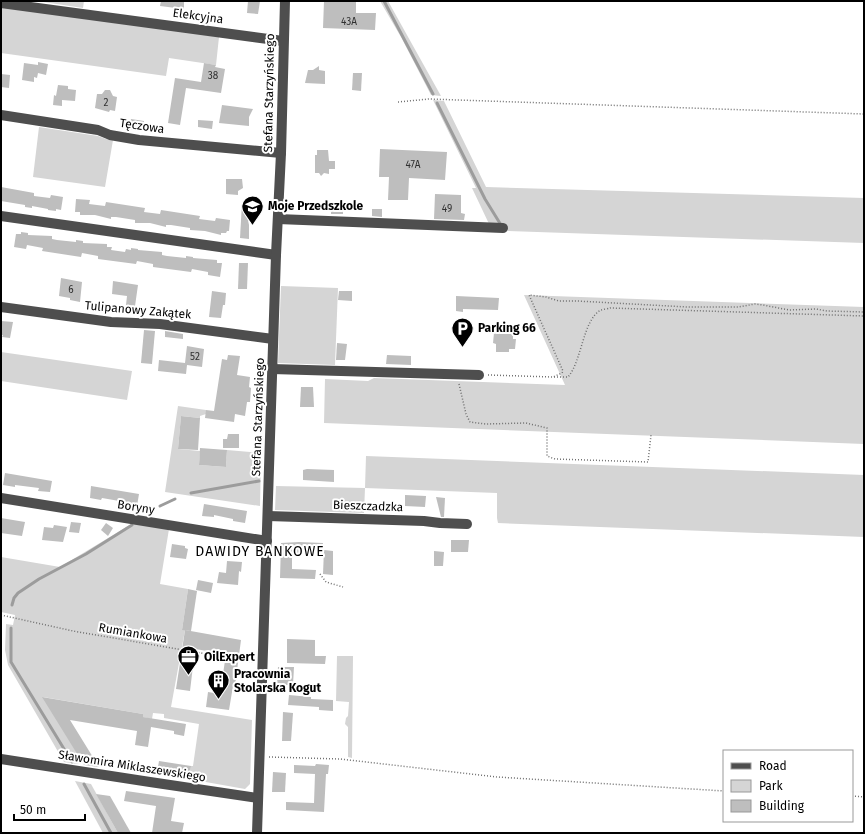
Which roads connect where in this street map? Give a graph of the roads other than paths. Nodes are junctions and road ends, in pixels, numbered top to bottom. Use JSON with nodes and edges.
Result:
{"nodes":[{"id":1,"x":285,"y":1,"type":"edge"},
{"id":2,"x":1,"y":3,"type":"edge"},
{"id":3,"x":283,"y":41,"type":"junction"},
{"id":4,"x":1,"y":115,"type":"edge"},
{"id":5,"x":281,"y":153,"type":"junction"},
{"id":6,"x":1,"y":216,"type":"edge"},
{"id":7,"x":278,"y":218,"type":"junction"},
{"id":8,"x":503,"y":228,"type":"dead end"},
{"id":9,"x":276,"y":255,"type":"junction"},
{"id":10,"x":1,"y":307,"type":"edge"},
{"id":11,"x":273,"y":339,"type":"junction"},
{"id":12,"x":272,"y":369,"type":"junction"},
{"id":13,"x":479,"y":375,"type":"road end"},
{"id":14,"x":1,"y":498,"type":"edge"},
{"id":15,"x":268,"y":516,"type":"junction"},
{"id":16,"x":468,"y":524,"type":"dead end"},
{"id":17,"x":267,"y":541,"type":"junction"},
{"id":18,"x":1,"y":759,"type":"edge"},
{"id":19,"x":258,"y":798,"type":"junction"},
{"id":20,"x":256,"y":833,"type":"edge"}],
"edges":[{"from":1,"to":3,"type":"street","name":"Stefana Starzyńskiego"},
{"from":2,"to":3,"type":"street","name":"Elekcyjna"},
{"from":3,"to":5,"type":"street","name":"Stefana Starzyńskiego"},
{"from":4,"to":5,"type":"street","name":"Tęczowa"},
{"from":5,"to":7,"type":"street","name":"Stefana Starzyńskiego"},
{"from":6,"to":9,"type":"street"},
{"from":7,"to":8,"type":"street"},
{"from":7,"to":9,"type":"street","name":"Stefana Starzyńskiego"},
{"from":9,"to":11,"type":"street","name":"Stefana Starzyńskiego"},
{"from":10,"to":11,"type":"street","name":"Tulipanowy Zakątek"},
{"from":11,"to":12,"type":"street","name":"Stefana Starzyńskiego"},
{"from":12,"to":13,"type":"street"},
{"from":12,"to":15,"type":"street","name":"Stefana Starzyńskiego"},
{"from":14,"to":17,"type":"street","name":"Boryny"},
{"from":15,"to":16,"type":"street","name":"Bieszczadzka"},
{"from":15,"to":17,"type":"street","name":"Stefana Starzyńskiego"},
{"from":17,"to":19,"type":"street","name":"Stefana Starzyńskiego"},
{"from":18,"to":19,"type":"street","name":"Sławomira Miklaszewskiego"},
{"from":19,"to":20,"type":"street","name":"Stefana Starzyńskiego"}]}
